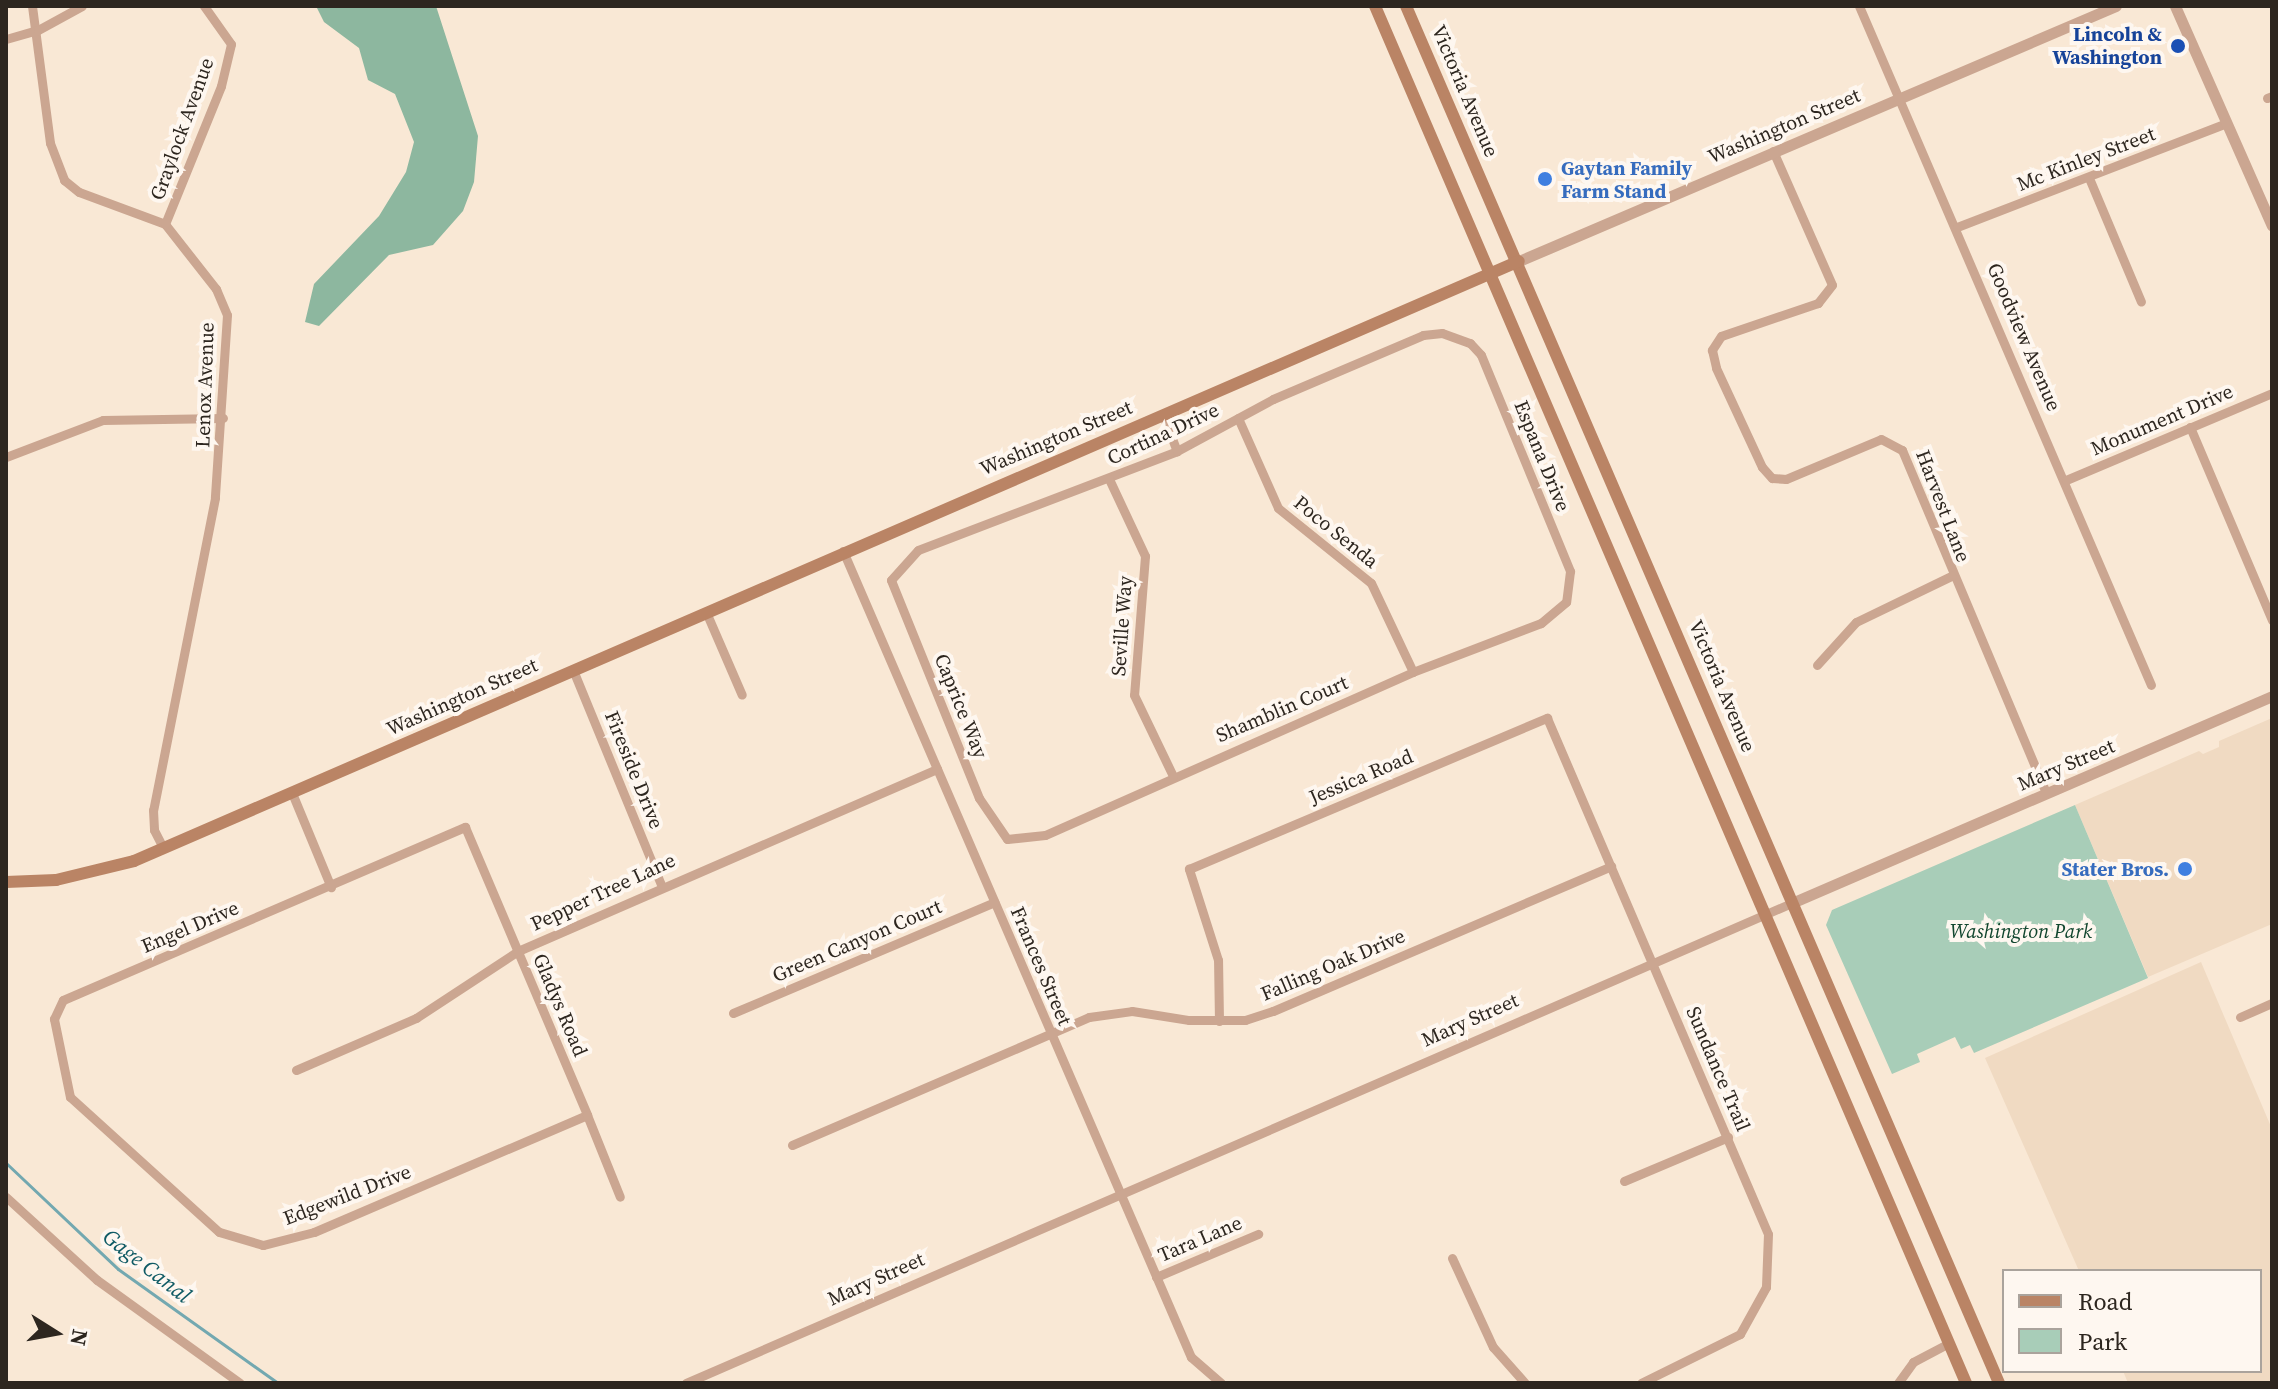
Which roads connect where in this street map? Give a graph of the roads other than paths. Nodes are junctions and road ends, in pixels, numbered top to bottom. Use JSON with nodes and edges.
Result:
{"nodes":[{"id":1,"x":32,"y":6,"type":"edge"},
{"id":2,"x":82,"y":6,"type":"edge"},
{"id":3,"x":204,"y":6,"type":"edge"},
{"id":4,"x":1375,"y":6,"type":"edge"},
{"id":5,"x":1406,"y":6,"type":"edge"},
{"id":6,"x":1859,"y":6,"type":"edge"},
{"id":7,"x":2116,"y":6,"type":"edge"},
{"id":8,"x":2175,"y":6,"type":"edge"},
{"id":9,"x":38,"y":30,"type":"junction"},
{"id":10,"x":6,"y":39,"type":"edge"},
{"id":11,"x":1901,"y":98,"type":"junction"},
{"id":12,"x":2227,"y":123,"type":"junction"},
{"id":13,"x":1773,"y":151,"type":"junction"},
{"id":14,"x":2089,"y":178,"type":"junction"},
{"id":15,"x":165,"y":224,"type":"junction"},
{"id":16,"x":2272,"y":226,"type":"edge"},
{"id":17,"x":1957,"y":227,"type":"junction"},
{"id":18,"x":1519,"y":261,"type":"junction"},
{"id":19,"x":1490,"y":274,"type":"junction"},
{"id":20,"x":2141,"y":302,"type":"dead end"},
{"id":21,"x":1457,"y":336,"type":"joint"},
{"id":22,"x":2272,"y":393,"type":"edge"},
{"id":23,"x":1163,"y":415,"type":"junction"},
{"id":24,"x":223,"y":418,"type":"junction"},
{"id":25,"x":1238,"y":418,"type":"junction"},
{"id":26,"x":2190,"y":427,"type":"junction"},
{"id":27,"x":1177,"y":451,"type":"junction"},
{"id":28,"x":6,"y":457,"type":"edge"},
{"id":29,"x":1109,"y":479,"type":"junction"},
{"id":30,"x":2066,"y":480,"type":"junction"},
{"id":31,"x":843,"y":551,"type":"junction"},
{"id":32,"x":1951,"y":576,"type":"junction"},
{"id":33,"x":891,"y":580,"type":"joint"},
{"id":34,"x":1566,"y":602,"type":"joint"},
{"id":35,"x":706,"y":612,"type":"junction"},
{"id":36,"x":2272,"y":620,"type":"edge"},
{"id":37,"x":1817,"y":665,"type":"dead end"},
{"id":38,"x":573,"y":670,"type":"junction"},
{"id":39,"x":1413,"y":672,"type":"junction"},
{"id":40,"x":2151,"y":685,"type":"dead end"},
{"id":41,"x":742,"y":695,"type":"dead end"},
{"id":42,"x":2272,"y":696,"type":"edge"},
{"id":43,"x":1547,"y":718,"type":"joint"},
{"id":44,"x":937,"y":769,"type":"junction"},
{"id":45,"x":1173,"y":776,"type":"junction"},
{"id":46,"x":292,"y":793,"type":"junction"},
{"id":47,"x":2046,"y":793,"type":"junction"},
{"id":48,"x":465,"y":827,"type":"joint"},
{"id":49,"x":1007,"y":839,"type":"joint"},
{"id":50,"x":163,"y":848,"type":"junction"},
{"id":51,"x":1611,"y":866,"type":"junction"},
{"id":52,"x":6,"y":882,"type":"edge"},
{"id":53,"x":661,"y":885,"type":"junction"},
{"id":54,"x":331,"y":887,"type":"junction"},
{"id":55,"x":994,"y":902,"type":"junction"},
{"id":56,"x":1794,"y":902,"type":"junction"},
{"id":57,"x":1763,"y":915,"type":"junction"},
{"id":58,"x":518,"y":951,"type":"junction"},
{"id":59,"x":1652,"y":960,"type":"junction"},
{"id":60,"x":63,"y":1000,"type":"joint"},
{"id":61,"x":2272,"y":1003,"type":"edge"},
{"id":62,"x":733,"y":1013,"type":"dead end"},
{"id":63,"x":2240,"y":1017,"type":"dead end"},
{"id":64,"x":1219,"y":1021,"type":"junction"},
{"id":65,"x":1050,"y":1033,"type":"junction"},
{"id":66,"x":296,"y":1070,"type":"dead end"},
{"id":67,"x":587,"y":1115,"type":"junction"},
{"id":68,"x":1728,"y":1137,"type":"junction"},
{"id":69,"x":792,"y":1145,"type":"dead end"},
{"id":70,"x":1624,"y":1181,"type":"dead end"},
{"id":71,"x":1119,"y":1193,"type":"junction"},
{"id":72,"x":6,"y":1197,"type":"edge"},
{"id":73,"x":620,"y":1197,"type":"dead end"},
{"id":74,"x":1258,"y":1234,"type":"dead end"},
{"id":75,"x":1452,"y":1258,"type":"dead end"},
{"id":76,"x":1156,"y":1277,"type":"junction"},
{"id":77,"x":1949,"y":1343,"type":"junction"},
{"id":78,"x":233,"y":1381,"type":"edge"},
{"id":79,"x":686,"y":1383,"type":"edge"},
{"id":80,"x":1221,"y":1383,"type":"edge"},
{"id":81,"x":1525,"y":1383,"type":"edge"},
{"id":82,"x":1641,"y":1383,"type":"edge"},
{"id":83,"x":1898,"y":1383,"type":"edge"},
{"id":84,"x":1966,"y":1383,"type":"edge"},
{"id":85,"x":1999,"y":1383,"type":"edge"}],
"edges":[{"from":1,"to":9,"type":"street"},
{"from":2,"to":9,"type":"street"},
{"from":3,"to":15,"type":"street","name":"Graylock Avenue"},
{"from":4,"to":19,"type":"main road"},
{"from":5,"to":18,"type":"main road","name":"Victoria Avenue"},
{"from":6,"to":11,"type":"street","name":"Goodview Avenue"},
{"from":7,"to":11,"type":"street","name":"Washington Street"},
{"from":8,"to":12,"type":"street"},
{"from":9,"to":10,"type":"street"},
{"from":9,"to":15,"type":"street"},
{"from":11,"to":13,"type":"street","name":"Washington Street"},
{"from":11,"to":17,"type":"street","name":"Goodview Avenue"},
{"from":12,"to":14,"type":"street","name":"Mc Kinley Street"},
{"from":12,"to":16,"type":"street"},
{"from":13,"to":18,"type":"street","name":"Washington Street"},
{"from":13,"to":32,"type":"street","name":"Harvest Lane"},
{"from":14,"to":17,"type":"street","name":"Mc Kinley Street"},
{"from":14,"to":20,"type":"street"},
{"from":15,"to":24,"type":"street","name":"Lenox Avenue"},
{"from":17,"to":30,"type":"street","name":"Goodview Avenue"},
{"from":18,"to":19,"type":"main road","name":"Washington Street"},
{"from":18,"to":56,"type":"main road","name":"Victoria Avenue"},
{"from":19,"to":23,"type":"main road","name":"Washington Street"},
{"from":19,"to":57,"type":"main road"},
{"from":21,"to":25,"type":"street","name":"Cortina Drive"},
{"from":21,"to":34,"type":"street","name":"Espana Drive"},
{"from":22,"to":26,"type":"street","name":"Monument Drive"},
{"from":23,"to":27,"type":"street"},
{"from":23,"to":31,"type":"main road","name":"Washington Street"},
{"from":24,"to":28,"type":"street"},
{"from":24,"to":50,"type":"street","name":"Lenox Avenue"},
{"from":25,"to":27,"type":"street","name":"Cortina Drive"},
{"from":25,"to":39,"type":"street","name":"Poco Senda"},
{"from":26,"to":30,"type":"street","name":"Monument Drive"},
{"from":26,"to":36,"type":"street"},
{"from":27,"to":29,"type":"street","name":"Cortina Drive"},
{"from":29,"to":33,"type":"street","name":"Cortina Drive"},
{"from":29,"to":45,"type":"street","name":"Seville Way"},
{"from":30,"to":40,"type":"street","name":"Goodview Avenue"},
{"from":31,"to":35,"type":"main road","name":"Washington Street"},
{"from":31,"to":44,"type":"street","name":"Frances Street"},
{"from":32,"to":37,"type":"street"},
{"from":32,"to":47,"type":"street","name":"Harvest Lane"},
{"from":33,"to":49,"type":"street","name":"Caprice Way"},
{"from":34,"to":39,"type":"street","name":"Shamblin Court"},
{"from":35,"to":38,"type":"main road","name":"Washington Street"},
{"from":35,"to":41,"type":"street"},
{"from":38,"to":46,"type":"main road","name":"Washington Street"},
{"from":38,"to":53,"type":"street","name":"Fireside Drive"},
{"from":39,"to":45,"type":"street","name":"Shamblin Court"},
{"from":42,"to":47,"type":"street","name":"Mary Street"},
{"from":43,"to":51,"type":"street","name":"Sundance Trail"},
{"from":43,"to":64,"type":"street","name":"Jessica Road"},
{"from":44,"to":53,"type":"street","name":"Pepper Tree Lane"},
{"from":44,"to":55,"type":"street","name":"Frances Street"},
{"from":45,"to":49,"type":"street","name":"Shamblin Court"},
{"from":46,"to":50,"type":"main road","name":"Washington Street"},
{"from":46,"to":54,"type":"street"},
{"from":47,"to":56,"type":"street","name":"Mary Street"},
{"from":48,"to":54,"type":"street","name":"Engel Drive"},
{"from":48,"to":58,"type":"street","name":"Gladys Road"},
{"from":50,"to":52,"type":"main road","name":"Washington Street"},
{"from":51,"to":59,"type":"street","name":"Sundance Trail"},
{"from":51,"to":64,"type":"street","name":"Falling Oak Drive"},
{"from":53,"to":58,"type":"street","name":"Pepper Tree Lane"},
{"from":54,"to":60,"type":"street","name":"Engel Drive"},
{"from":55,"to":62,"type":"street","name":"Green Canyon Court"},
{"from":55,"to":65,"type":"street","name":"Frances Street"},
{"from":56,"to":57,"type":"street","name":"Mary Street"},
{"from":56,"to":85,"type":"main road","name":"Victoria Avenue"},
{"from":57,"to":59,"type":"street","name":"Mary Street"},
{"from":57,"to":77,"type":"main road"},
{"from":58,"to":66,"type":"street","name":"Pepper Tree Lane"},
{"from":58,"to":67,"type":"street","name":"Gladys Road"},
{"from":59,"to":68,"type":"street","name":"Sundance Trail"},
{"from":59,"to":71,"type":"street","name":"Mary Street"},
{"from":60,"to":67,"type":"street","name":"Edgewild Drive"},
{"from":61,"to":63,"type":"street"},
{"from":64,"to":65,"type":"street","name":"Falling Oak Drive"},
{"from":65,"to":69,"type":"street","name":"Falling Oak Drive"},
{"from":65,"to":71,"type":"street","name":"Frances Street"},
{"from":67,"to":73,"type":"street","name":"Gladys Road"},
{"from":68,"to":70,"type":"street"},
{"from":68,"to":82,"type":"street","name":"Sundance Trail"},
{"from":71,"to":76,"type":"street","name":"Frances Street"},
{"from":71,"to":79,"type":"street","name":"Mary Street"},
{"from":72,"to":78,"type":"street"},
{"from":74,"to":76,"type":"street","name":"Tara Lane"},
{"from":75,"to":81,"type":"street"},
{"from":76,"to":80,"type":"street","name":"Frances Street"},
{"from":77,"to":83,"type":"street"},
{"from":77,"to":84,"type":"main road"}]}
